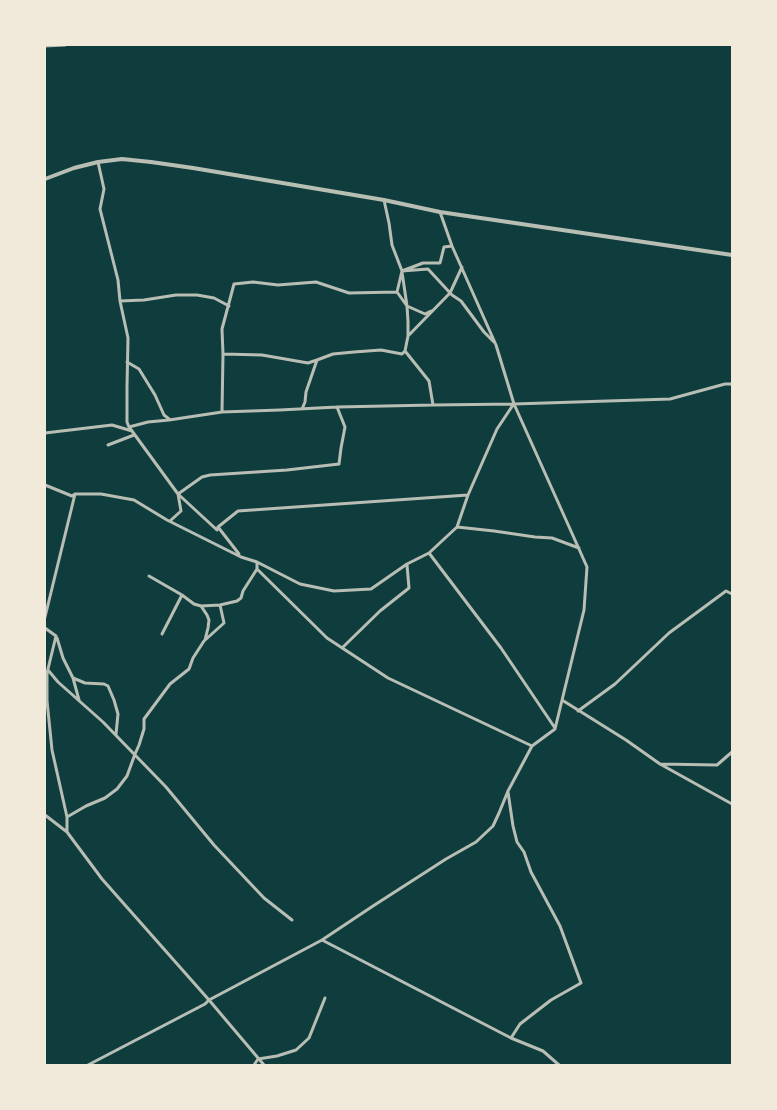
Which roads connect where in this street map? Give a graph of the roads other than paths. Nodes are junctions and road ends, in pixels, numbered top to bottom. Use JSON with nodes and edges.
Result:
{"nodes":[{"id":1,"x":65,"y":45,"type":"edge"},
{"id":2,"x":45,"y":46,"type":"edge"},
{"id":3,"x":98,"y":162,"type":"junction"},
{"id":4,"x":45,"y":179,"type":"edge"},
{"id":5,"x":384,"y":200,"type":"junction"},
{"id":6,"x":440,"y":212,"type":"junction"},
{"id":7,"x":452,"y":246,"type":"junction"},
{"id":8,"x":732,"y":255,"type":"edge"},
{"id":9,"x":462,"y":267,"type":"junction"},
{"id":10,"x":402,"y":271,"type":"junction"},
{"id":11,"x":397,"y":292,"type":"junction"},
{"id":12,"x":450,"y":293,"type":"junction"},
{"id":13,"x":120,"y":301,"type":"junction"},
{"id":14,"x":229,"y":306,"type":"junction"},
{"id":15,"x":407,"y":306,"type":"junction"},
{"id":16,"x":434,"y":310,"type":"junction"},
{"id":17,"x":408,"y":336,"type":"junction"},
{"id":18,"x":496,"y":345,"type":"junction"},
{"id":19,"x":405,"y":352,"type":"junction"},
{"id":20,"x":223,"y":354,"type":"junction"},
{"id":21,"x":317,"y":360,"type":"junction"},
{"id":22,"x":127,"y":362,"type":"junction"},
{"id":23,"x":732,"y":384,"type":"edge"},
{"id":24,"x":514,"y":404,"type":"junction"},
{"id":25,"x":433,"y":405,"type":"junction"},
{"id":26,"x":337,"y":407,"type":"junction"},
{"id":27,"x":302,"y":409,"type":"junction"},
{"id":28,"x":222,"y":412,"type":"junction"},
{"id":29,"x":169,"y":420,"type":"junction"},
{"id":30,"x":129,"y":427,"type":"junction"},
{"id":31,"x":45,"y":433,"type":"edge"},
{"id":32,"x":133,"y":433,"type":"junction"},
{"id":33,"x":108,"y":445,"type":"dead end"},
{"id":34,"x":45,"y":485,"type":"edge"},
{"id":35,"x":75,"y":494,"type":"junction"},
{"id":36,"x":178,"y":494,"type":"junction"},
{"id":37,"x":468,"y":495,"type":"junction"},
{"id":38,"x":170,"y":521,"type":"junction"},
{"id":39,"x":218,"y":527,"type":"junction"},
{"id":40,"x":457,"y":527,"type":"junction"},
{"id":41,"x":580,"y":548,"type":"junction"},
{"id":42,"x":429,"y":553,"type":"junction"},
{"id":43,"x":242,"y":556,"type":"junction"},
{"id":44,"x":257,"y":562,"type":"junction"},
{"id":45,"x":407,"y":564,"type":"junction"},
{"id":46,"x":257,"y":569,"type":"junction"},
{"id":47,"x":149,"y":576,"type":"dead end"},
{"id":48,"x":732,"y":594,"type":"edge"},
{"id":49,"x":182,"y":595,"type":"junction"},
{"id":50,"x":220,"y":605,"type":"junction"},
{"id":51,"x":201,"y":606,"type":"junction"},
{"id":52,"x":45,"y":617,"type":"edge"},
{"id":53,"x":45,"y":628,"type":"edge"},
{"id":54,"x":162,"y":634,"type":"dead end"},
{"id":55,"x":56,"y":636,"type":"junction"},
{"id":56,"x":204,"y":641,"type":"junction"},
{"id":57,"x":342,"y":648,"type":"junction"},
{"id":58,"x":48,"y":670,"type":"junction"},
{"id":59,"x":45,"y":677,"type":"edge"},
{"id":60,"x":73,"y":678,"type":"junction"},
{"id":61,"x":562,"y":700,"type":"junction"},
{"id":62,"x":80,"y":701,"type":"junction"},
{"id":63,"x":578,"y":711,"type":"junction"},
{"id":64,"x":555,"y":729,"type":"junction"},
{"id":65,"x":116,"y":735,"type":"junction"},
{"id":66,"x":532,"y":746,"type":"junction"},
{"id":67,"x":732,"y":752,"type":"edge"},
{"id":68,"x":135,"y":754,"type":"junction"},
{"id":69,"x":660,"y":764,"type":"junction"},
{"id":70,"x":508,"y":791,"type":"junction"},
{"id":71,"x":732,"y":804,"type":"edge"},
{"id":72,"x":45,"y":814,"type":"edge"},
{"id":73,"x":67,"y":817,"type":"junction"},
{"id":74,"x":67,"y":832,"type":"junction"},
{"id":75,"x":292,"y":920,"type":"dead end"},
{"id":76,"x":322,"y":940,"type":"junction"},
{"id":77,"x":324,"y":998,"type":"dead end"},
{"id":78,"x":209,"y":1000,"type":"junction"},
{"id":79,"x":511,"y":1038,"type":"junction"},
{"id":80,"x":258,"y":1059,"type":"junction"},
{"id":81,"x":88,"y":1065,"type":"edge"},
{"id":82,"x":254,"y":1065,"type":"edge"},
{"id":83,"x":264,"y":1065,"type":"edge"},
{"id":84,"x":559,"y":1065,"type":"edge"}],
"edges":[{"from":1,"to":2,"type":"street"},
{"from":3,"to":4,"type":"street"},
{"from":3,"to":5,"type":"street"},
{"from":3,"to":13,"type":"street"},
{"from":5,"to":6,"type":"street"},
{"from":5,"to":10,"type":"street"},
{"from":6,"to":7,"type":"street"},
{"from":6,"to":8,"type":"street"},
{"from":7,"to":9,"type":"street"},
{"from":7,"to":10,"type":"street"},
{"from":9,"to":12,"type":"street"},
{"from":9,"to":18,"type":"street"},
{"from":10,"to":11,"type":"street"},
{"from":10,"to":12,"type":"street"},
{"from":10,"to":15,"type":"street"},
{"from":11,"to":14,"type":"street"},
{"from":11,"to":15,"type":"street"},
{"from":12,"to":16,"type":"street"},
{"from":12,"to":18,"type":"street"},
{"from":13,"to":14,"type":"street"},
{"from":13,"to":22,"type":"street"},
{"from":14,"to":20,"type":"street"},
{"from":15,"to":16,"type":"street"},
{"from":15,"to":17,"type":"street"},
{"from":16,"to":17,"type":"street"},
{"from":17,"to":19,"type":"street"},
{"from":18,"to":24,"type":"street"},
{"from":19,"to":21,"type":"street"},
{"from":19,"to":25,"type":"street"},
{"from":20,"to":21,"type":"street"},
{"from":20,"to":28,"type":"street"},
{"from":21,"to":27,"type":"street"},
{"from":22,"to":29,"type":"street"},
{"from":22,"to":30,"type":"street"},
{"from":23,"to":24,"type":"street"},
{"from":24,"to":25,"type":"street"},
{"from":24,"to":37,"type":"street"},
{"from":24,"to":41,"type":"street"},
{"from":25,"to":26,"type":"street"},
{"from":26,"to":27,"type":"street"},
{"from":26,"to":36,"type":"street"},
{"from":27,"to":28,"type":"street"},
{"from":28,"to":29,"type":"street"},
{"from":29,"to":30,"type":"street"},
{"from":30,"to":32,"type":"street"},
{"from":31,"to":32,"type":"street"},
{"from":32,"to":33,"type":"street"},
{"from":32,"to":36,"type":"street"},
{"from":34,"to":35,"type":"street"},
{"from":35,"to":38,"type":"street"},
{"from":35,"to":52,"type":"street"},
{"from":36,"to":38,"type":"street"},
{"from":36,"to":39,"type":"street"},
{"from":37,"to":39,"type":"street"},
{"from":37,"to":40,"type":"street"},
{"from":38,"to":43,"type":"street"},
{"from":39,"to":43,"type":"street"},
{"from":40,"to":41,"type":"street"},
{"from":40,"to":42,"type":"street"},
{"from":41,"to":61,"type":"street"},
{"from":42,"to":45,"type":"street"},
{"from":42,"to":64,"type":"street"},
{"from":43,"to":44,"type":"street"},
{"from":44,"to":45,"type":"street"},
{"from":44,"to":46,"type":"street"},
{"from":45,"to":57,"type":"street"},
{"from":46,"to":50,"type":"street"},
{"from":46,"to":57,"type":"street"},
{"from":47,"to":49,"type":"street"},
{"from":48,"to":63,"type":"street"},
{"from":49,"to":51,"type":"street"},
{"from":49,"to":54,"type":"street"},
{"from":50,"to":51,"type":"street"},
{"from":50,"to":56,"type":"street"},
{"from":51,"to":56,"type":"street"},
{"from":53,"to":55,"type":"street"},
{"from":55,"to":58,"type":"street"},
{"from":55,"to":60,"type":"street"},
{"from":56,"to":68,"type":"street"},
{"from":57,"to":66,"type":"street"},
{"from":58,"to":59,"type":"street"},
{"from":58,"to":62,"type":"street"},
{"from":58,"to":73,"type":"street"},
{"from":60,"to":62,"type":"street"},
{"from":60,"to":65,"type":"street"},
{"from":61,"to":63,"type":"street"},
{"from":61,"to":64,"type":"street"},
{"from":62,"to":65,"type":"street"},
{"from":63,"to":69,"type":"street"},
{"from":64,"to":66,"type":"street"},
{"from":65,"to":68,"type":"street"},
{"from":66,"to":70,"type":"street"},
{"from":67,"to":69,"type":"street"},
{"from":68,"to":73,"type":"street"},
{"from":68,"to":75,"type":"street"},
{"from":69,"to":71,"type":"street"},
{"from":70,"to":76,"type":"street"},
{"from":70,"to":79,"type":"street"},
{"from":72,"to":74,"type":"street"},
{"from":73,"to":74,"type":"street"},
{"from":74,"to":78,"type":"street"},
{"from":76,"to":78,"type":"street"},
{"from":76,"to":79,"type":"street"},
{"from":77,"to":80,"type":"street"},
{"from":78,"to":80,"type":"street"},
{"from":78,"to":81,"type":"street"},
{"from":79,"to":84,"type":"street"},
{"from":80,"to":82,"type":"street"},
{"from":80,"to":83,"type":"street"}]}
